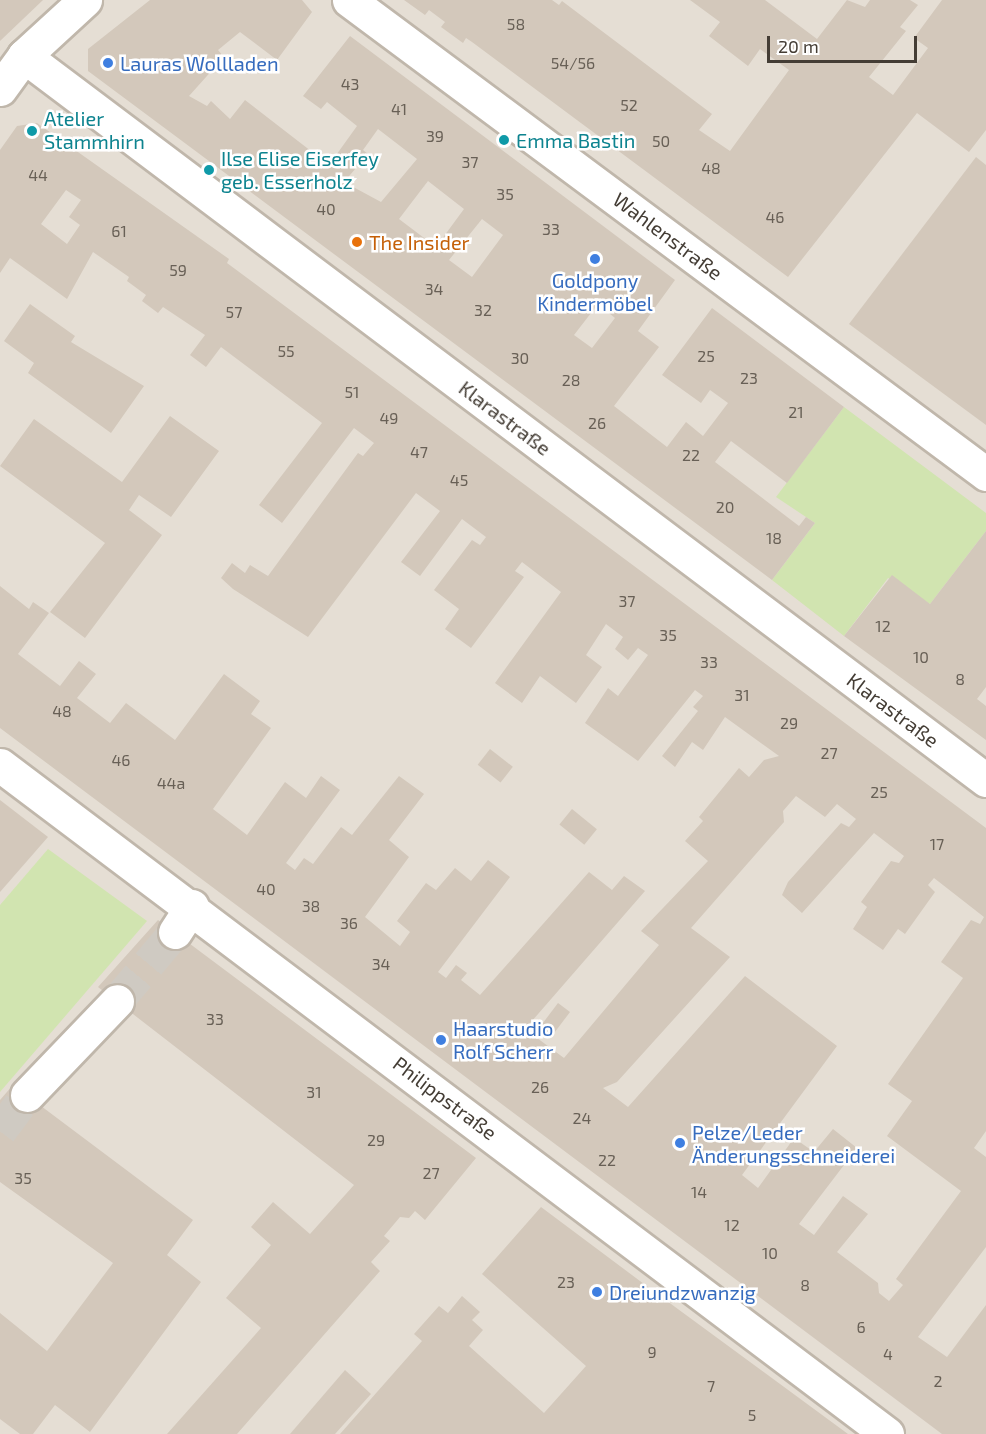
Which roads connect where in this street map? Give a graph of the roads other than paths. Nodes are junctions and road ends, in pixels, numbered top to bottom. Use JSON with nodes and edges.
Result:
{"nodes":[{"id":1,"x":85,"y":0,"type":"edge"},
{"id":2,"x":348,"y":0,"type":"edge"},
{"id":3,"x":24,"y":56,"type":"junction"},
{"id":4,"x":0,"y":89,"type":"edge"},
{"id":5,"x":986,"y":474,"type":"edge"},
{"id":6,"x":0,"y":765,"type":"edge"},
{"id":7,"x":986,"y":780,"type":"edge"},
{"id":8,"x":117,"y":1001,"type":"tunnel mouth"},
{"id":9,"x":27,"y":1095,"type":"tunnel mouth"},
{"id":10,"x":887,"y":1434,"type":"edge"}],
"edges":[{"from":1,"to":3,"type":"street"},
{"from":2,"to":5,"type":"street","name":"Wahlenstraße"},
{"from":3,"to":4,"type":"street"},
{"from":3,"to":7,"type":"street","name":"Klarastraße"},
{"from":6,"to":10,"type":"street","name":"Philippstraße"},
{"from":8,"to":9,"type":"street"}]}
